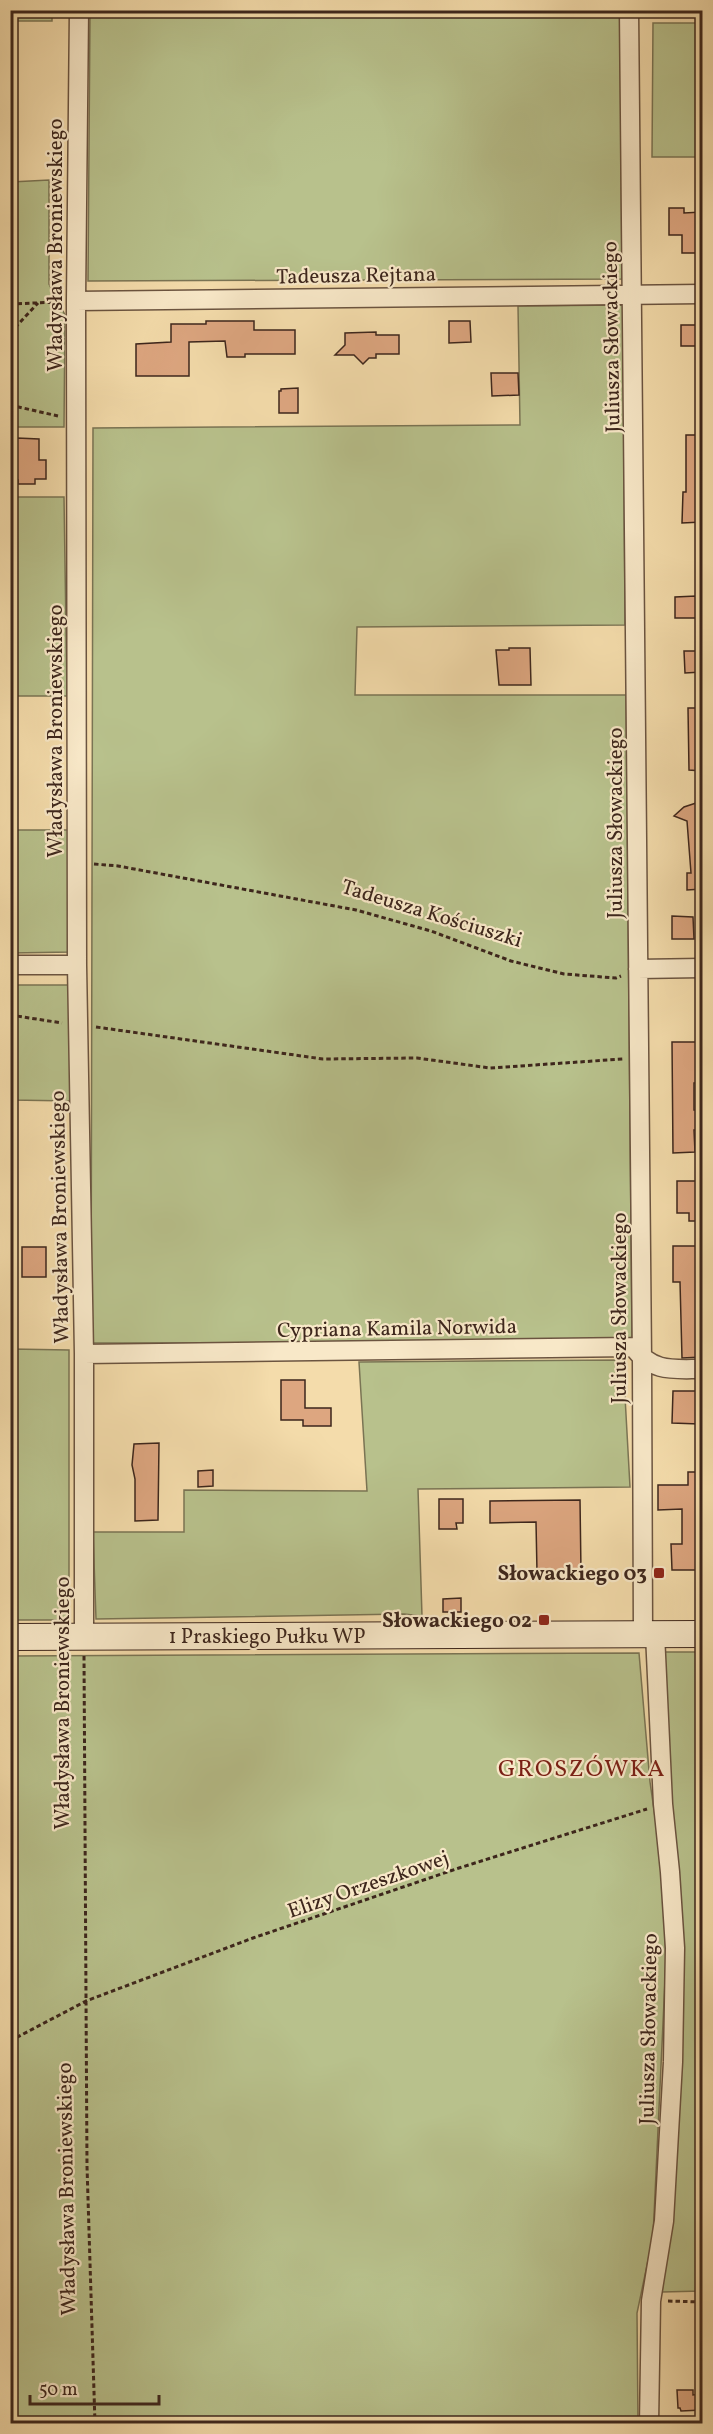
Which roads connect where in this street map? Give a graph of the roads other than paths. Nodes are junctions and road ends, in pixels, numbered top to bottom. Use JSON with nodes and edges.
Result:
{"nodes":[{"id":1,"x":79,"y":10,"type":"edge"},
{"id":2,"x":629,"y":10,"type":"edge"},
{"id":3,"x":633,"y":294,"type":"junction"},
{"id":4,"x":702,"y":294,"type":"edge"},
{"id":5,"x":76,"y":301,"type":"junction"},
{"id":6,"x":77,"y":964,"type":"junction"},
{"id":7,"x":10,"y":965,"type":"edge"},
{"id":8,"x":702,"y":968,"type":"edge"},
{"id":9,"x":638,"y":969,"type":"junction"},
{"id":10,"x":84,"y":1354,"type":"junction"},
{"id":11,"x":642,"y":1359,"type":"junction"},
{"id":12,"x":702,"y":1370,"type":"edge"},
{"id":13,"x":649,"y":1634,"type":"junction"},
{"id":14,"x":702,"y":1634,"type":"edge"},
{"id":15,"x":10,"y":1637,"type":"edge"},
{"id":16,"x":84,"y":1637,"type":"junction"},
{"id":17,"x":649,"y":2424,"type":"edge"}],
"edges":[{"from":1,"to":5,"type":"street","name":"Władysława Broniewskiego"},
{"from":2,"to":3,"type":"street","name":"Juliusza Słowackiego"},
{"from":3,"to":4,"type":"street","name":"Tadeusza Rejtana"},
{"from":3,"to":5,"type":"street","name":"Tadeusza Rejtana"},
{"from":3,"to":9,"type":"street","name":"Juliusza Słowackiego"},
{"from":5,"to":6,"type":"street","name":"Władysława Broniewskiego"},
{"from":6,"to":7,"type":"street"},
{"from":6,"to":10,"type":"street","name":"Władysława Broniewskiego"},
{"from":8,"to":9,"type":"street"},
{"from":9,"to":11,"type":"street","name":"Juliusza Słowackiego"},
{"from":10,"to":11,"type":"street","name":"Cypriana Kamila Norwida"},
{"from":10,"to":16,"type":"street","name":"Władysława Broniewskiego"},
{"from":11,"to":12,"type":"street","name":"Cypriana Kamila Norwida"},
{"from":11,"to":13,"type":"street","name":"Juliusza Słowackiego"},
{"from":13,"to":14,"type":"street","name":"1 Praskiego Pułku WP"},
{"from":13,"to":16,"type":"street","name":"1 Praskiego Pułku WP"},
{"from":13,"to":17,"type":"street","name":"Juliusza Słowackiego"},
{"from":15,"to":16,"type":"street","name":"1 Praskiego Pułku WP"}]}
